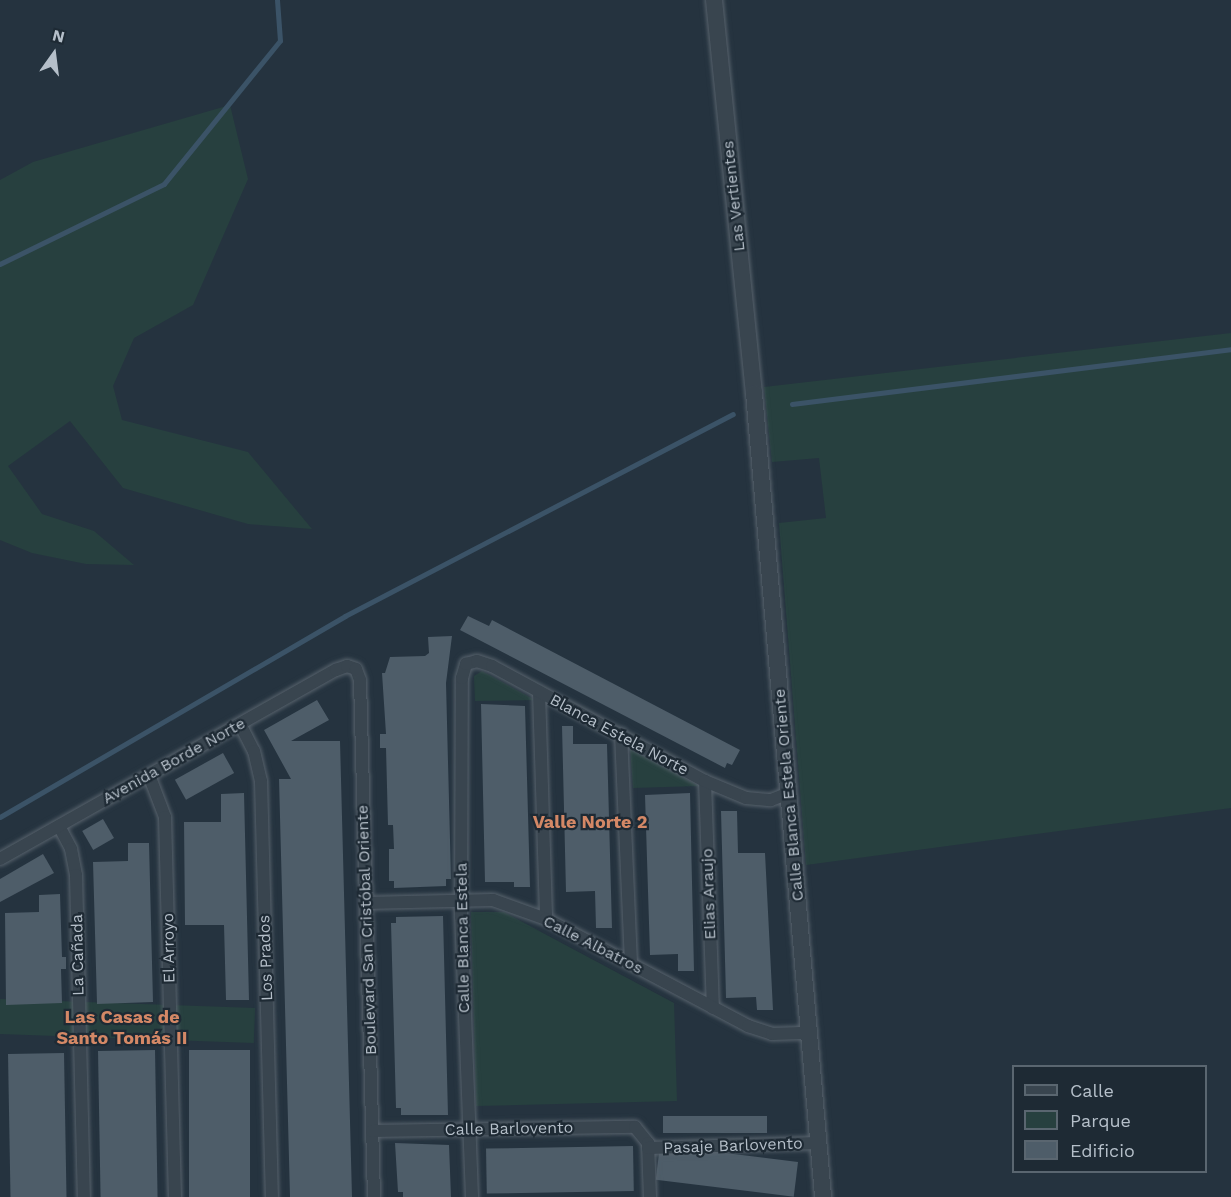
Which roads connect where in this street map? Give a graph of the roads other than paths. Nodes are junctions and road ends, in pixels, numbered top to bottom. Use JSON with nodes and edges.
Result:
{"nodes":[{"id":1,"x":714,"y":0,"type":"edge"},
{"id":2,"x":754,"y":393,"type":"joint"},
{"id":3,"x":350,"y":667,"type":"joint"},
{"id":4,"x":462,"y":678,"type":"joint"},
{"id":5,"x":538,"y":692,"type":"junction"},
{"id":6,"x":240,"y":724,"type":"junction"},
{"id":7,"x":621,"y":734,"type":"junction"},
{"id":8,"x":149,"y":775,"type":"junction"},
{"id":9,"x":705,"y":781,"type":"junction"},
{"id":10,"x":789,"y":793,"type":"junction"},
{"id":11,"x":59,"y":826,"type":"junction"},
{"id":12,"x":0,"y":859,"type":"edge"},
{"id":13,"x":462,"y":898,"type":"junction"},
{"id":14,"x":366,"y":903,"type":"junction"},
{"id":15,"x":546,"y":919,"type":"junction"},
{"id":16,"x":631,"y":964,"type":"junction"},
{"id":17,"x":713,"y":1008,"type":"junction"},
{"id":18,"x":809,"y":1033,"type":"junction"},
{"id":19,"x":470,"y":1130,"type":"junction"},
{"id":20,"x":372,"y":1131,"type":"junction"},
{"id":21,"x":818,"y":1143,"type":"junction"},
{"id":22,"x":648,"y":1148,"type":"junction"},
{"id":23,"x":84,"y":1197,"type":"edge"},
{"id":24,"x":175,"y":1197,"type":"edge"},
{"id":25,"x":272,"y":1197,"type":"edge"},
{"id":26,"x":374,"y":1197,"type":"edge"},
{"id":27,"x":472,"y":1197,"type":"edge"},
{"id":28,"x":650,"y":1197,"type":"edge"},
{"id":29,"x":823,"y":1197,"type":"edge"}],
"edges":[{"from":1,"to":2,"type":"street","name":"Las Vertientes"},
{"from":2,"to":10,"type":"street","name":"Calle Blanca Estela Oriente"},
{"from":3,"to":6,"type":"street","name":"Avenida Borde Norte"},
{"from":3,"to":14,"type":"street","name":"Boulevard San Cristóbal Oriente"},
{"from":4,"to":5,"type":"street","name":"Blanca Estela Norte"},
{"from":4,"to":13,"type":"street","name":"Calle Blanca Estela"},
{"from":5,"to":7,"type":"street","name":"Blanca Estela Norte"},
{"from":5,"to":15,"type":"street"},
{"from":6,"to":8,"type":"street","name":"Avenida Borde Norte"},
{"from":6,"to":25,"type":"street","name":"Los Prados"},
{"from":7,"to":9,"type":"street","name":"Blanca Estela Norte"},
{"from":7,"to":16,"type":"street"},
{"from":8,"to":11,"type":"street","name":"Avenida Borde Norte"},
{"from":8,"to":24,"type":"street","name":"El Arroyo"},
{"from":9,"to":10,"type":"street","name":"Blanca Estela Norte"},
{"from":9,"to":17,"type":"street","name":"Elias Araujo"},
{"from":10,"to":18,"type":"street","name":"Calle Blanca Estela Oriente"},
{"from":11,"to":12,"type":"street","name":"Avenida Borde Norte"},
{"from":11,"to":23,"type":"street","name":"La Cañada"},
{"from":13,"to":14,"type":"street","name":"Calle Albatros"},
{"from":13,"to":15,"type":"street","name":"Calle Albatros"},
{"from":13,"to":19,"type":"street","name":"Calle Blanca Estela"},
{"from":14,"to":20,"type":"street","name":"Boulevard San Cristóbal Oriente"},
{"from":15,"to":16,"type":"street","name":"Calle Albatros"},
{"from":16,"to":17,"type":"street","name":"Calle Albatros"},
{"from":17,"to":18,"type":"street","name":"Calle Albatros"},
{"from":18,"to":21,"type":"street","name":"Calle Blanca Estela Oriente"},
{"from":19,"to":20,"type":"street","name":"Calle Barlovento"},
{"from":19,"to":22,"type":"street","name":"Calle Barlovento"},
{"from":19,"to":27,"type":"street","name":"Calle Blanca Estela"},
{"from":20,"to":26,"type":"street","name":"Boulevard San Cristóbal Oriente"},
{"from":21,"to":22,"type":"street","name":"Pasaje Barlovento"},
{"from":21,"to":29,"type":"street","name":"Calle Blanca Estela Oriente"},
{"from":22,"to":28,"type":"street"}]}
